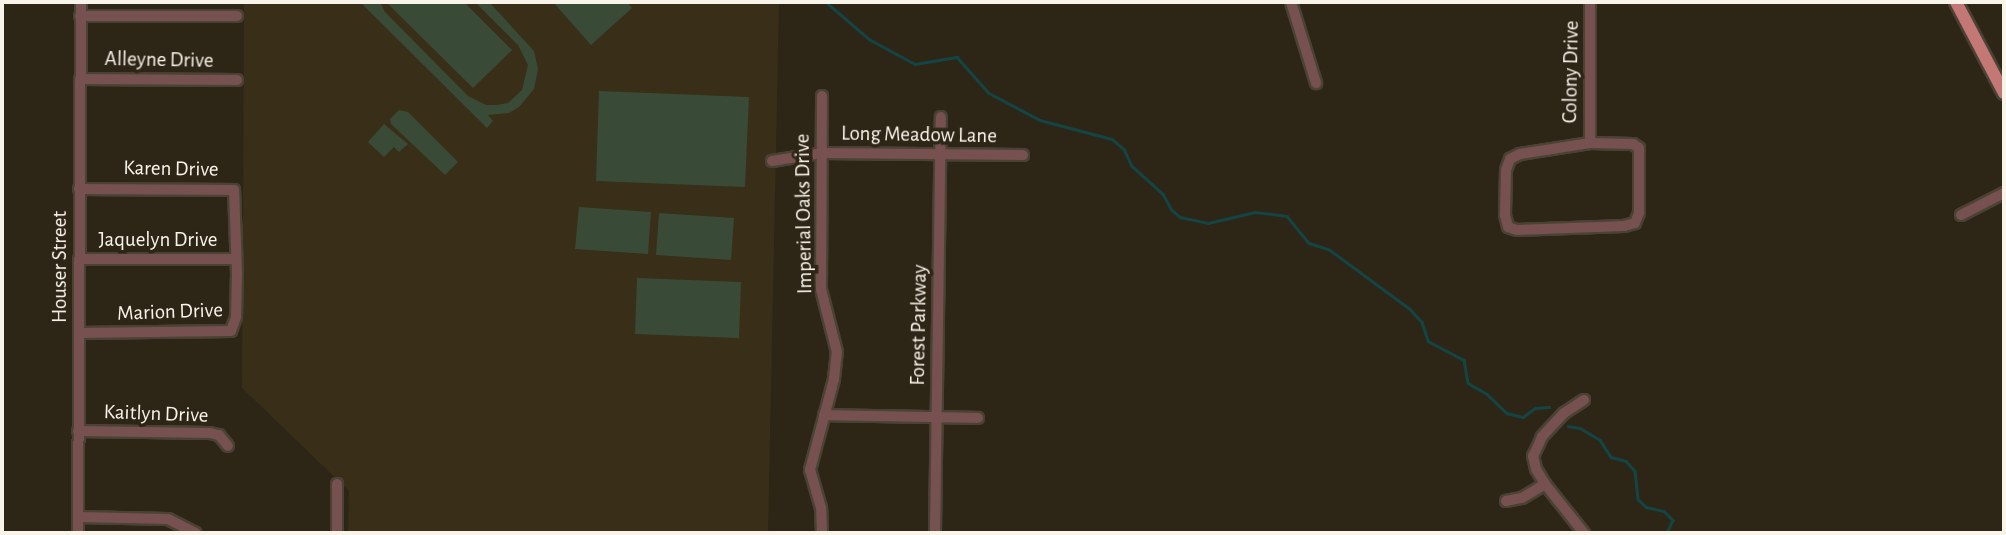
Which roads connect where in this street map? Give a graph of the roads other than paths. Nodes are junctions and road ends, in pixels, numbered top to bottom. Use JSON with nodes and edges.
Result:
{"nodes":[{"id":1,"x":80,"y":2,"type":"edge"},
{"id":2,"x":1291,"y":2,"type":"edge"},
{"id":3,"x":1590,"y":2,"type":"edge"},
{"id":4,"x":1956,"y":2,"type":"edge"},
{"id":5,"x":80,"y":16,"type":"junction"},
{"id":6,"x":237,"y":16,"type":"dead end"},
{"id":7,"x":80,"y":79,"type":"junction"},
{"id":8,"x":237,"y":80,"type":"dead end"},
{"id":9,"x":1315,"y":83,"type":"dead end"},
{"id":10,"x":2004,"y":93,"type":"edge"},
{"id":11,"x":822,"y":96,"type":"dead end"},
{"id":12,"x":941,"y":117,"type":"dead end"},
{"id":13,"x":1590,"y":144,"type":"junction"},
{"id":14,"x":822,"y":153,"type":"junction"},
{"id":15,"x":940,"y":155,"type":"junction"},
{"id":16,"x":1023,"y":155,"type":"dead end"},
{"id":17,"x":772,"y":161,"type":"dead end"},
{"id":18,"x":79,"y":189,"type":"junction"},
{"id":19,"x":2004,"y":193,"type":"edge"},
{"id":20,"x":1961,"y":215,"type":"dead end"},
{"id":21,"x":79,"y":259,"type":"junction"},
{"id":22,"x":236,"y":259,"type":"junction"},
{"id":23,"x":79,"y":333,"type":"junction"},
{"id":24,"x":1584,"y":400,"type":"dead end"},
{"id":25,"x":824,"y":415,"type":"junction"},
{"id":26,"x":937,"y":417,"type":"junction"},
{"id":27,"x":978,"y":418,"type":"dead end"},
{"id":28,"x":78,"y":430,"type":"junction"},
{"id":29,"x":228,"y":446,"type":"dead end"},
{"id":30,"x":337,"y":484,"type":"dead end"},
{"id":31,"x":1545,"y":484,"type":"junction"},
{"id":32,"x":1506,"y":501,"type":"dead end"},
{"id":33,"x":78,"y":517,"type":"junction"},
{"id":34,"x":78,"y":533,"type":"edge"},
{"id":35,"x":196,"y":533,"type":"edge"},
{"id":36,"x":337,"y":533,"type":"edge"},
{"id":37,"x":822,"y":533,"type":"edge"},
{"id":38,"x":935,"y":533,"type":"edge"},
{"id":39,"x":1584,"y":533,"type":"edge"}],
"edges":[{"from":1,"to":5,"type":"street","name":"Houser Street"},
{"from":2,"to":9,"type":"street"},
{"from":3,"to":13,"type":"street","name":"Colony Drive"},
{"from":4,"to":10,"type":"main road"},
{"from":5,"to":6,"type":"street"},
{"from":5,"to":7,"type":"street","name":"Houser Street"},
{"from":7,"to":8,"type":"street","name":"Alleyne Drive"},
{"from":7,"to":18,"type":"street","name":"Houser Street"},
{"from":11,"to":14,"type":"street","name":"Imperial Oaks Drive"},
{"from":12,"to":15,"type":"street","name":"Forest Parkway"},
{"from":13,"to":13,"type":"street","name":"Colony Drive"},
{"from":14,"to":15,"type":"street","name":"Long Meadow Lane"},
{"from":14,"to":17,"type":"street","name":"Long Meadow Lane"},
{"from":14,"to":25,"type":"street","name":"Imperial Oaks Drive"},
{"from":15,"to":16,"type":"street","name":"Long Meadow Lane"},
{"from":15,"to":26,"type":"street","name":"Forest Parkway"},
{"from":18,"to":21,"type":"street","name":"Houser Street"},
{"from":18,"to":22,"type":"street","name":"Karen Drive"},
{"from":19,"to":20,"type":"street"},
{"from":21,"to":22,"type":"street","name":"Jaquelyn Drive"},
{"from":21,"to":23,"type":"street","name":"Houser Street"},
{"from":22,"to":23,"type":"street","name":"Marion Drive"},
{"from":23,"to":28,"type":"street","name":"Houser Street"},
{"from":24,"to":31,"type":"street"},
{"from":25,"to":26,"type":"street"},
{"from":25,"to":37,"type":"street","name":"Imperial Oaks Drive"},
{"from":26,"to":27,"type":"street"},
{"from":26,"to":38,"type":"street","name":"Forest Parkway"},
{"from":28,"to":29,"type":"street","name":"Kaitlyn Drive"},
{"from":28,"to":33,"type":"street","name":"Houser Street"},
{"from":30,"to":36,"type":"street"},
{"from":31,"to":32,"type":"street"},
{"from":31,"to":39,"type":"street"},
{"from":33,"to":34,"type":"street","name":"Houser Street"},
{"from":33,"to":35,"type":"street"}]}
